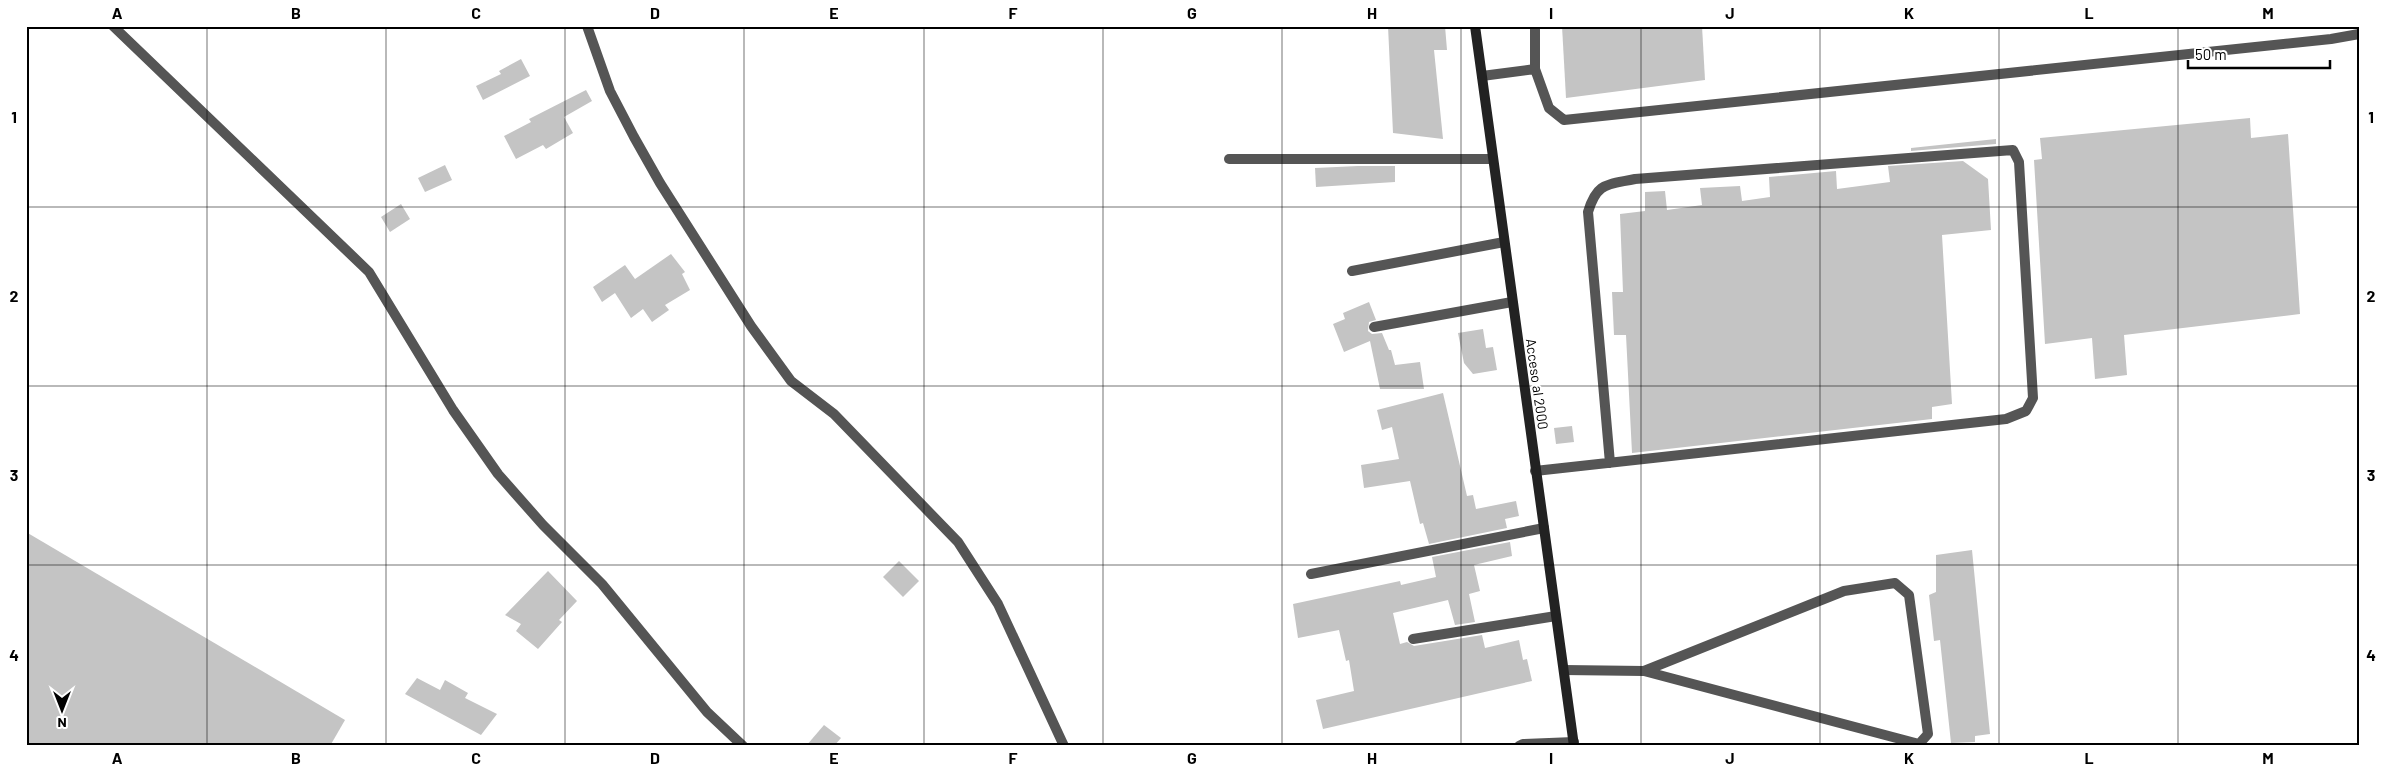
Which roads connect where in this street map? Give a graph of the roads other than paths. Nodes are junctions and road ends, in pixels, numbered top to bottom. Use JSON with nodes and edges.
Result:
{"nodes":[{"id":1,"x":112,"y":26,"type":"edge"},
{"id":2,"x":587,"y":26,"type":"edge"},
{"id":3,"x":1475,"y":26,"type":"edge"},
{"id":4,"x":1535,"y":26,"type":"edge"},
{"id":5,"x":2359,"y":34,"type":"edge"},
{"id":6,"x":1535,"y":70,"type":"junction"},
{"id":7,"x":1482,"y":76,"type":"junction"},
{"id":8,"x":1229,"y":159,"type":"dead end"},
{"id":9,"x":1493,"y":159,"type":"junction"},
{"id":10,"x":1504,"y":242,"type":"junction"},
{"id":11,"x":1352,"y":271,"type":"dead end"},
{"id":12,"x":1512,"y":302,"type":"junction"},
{"id":13,"x":1374,"y":326,"type":"dead end"},
{"id":14,"x":1610,"y":463,"type":"junction"},
{"id":15,"x":1535,"y":471,"type":"junction"},
{"id":16,"x":1544,"y":528,"type":"junction"},
{"id":17,"x":1311,"y":574,"type":"dead end"},
{"id":18,"x":1556,"y":616,"type":"junction"},
{"id":19,"x":1413,"y":639,"type":"dead end"},
{"id":20,"x":1564,"y":670,"type":"junction"},
{"id":21,"x":1644,"y":671,"type":"junction"},
{"id":22,"x":1574,"y":744,"type":"edge"},
{"id":23,"x":743,"y":746,"type":"edge"},
{"id":24,"x":1064,"y":746,"type":"edge"},
{"id":25,"x":1519,"y":746,"type":"edge"}],
"edges":[{"from":1,"to":23,"type":"street"},
{"from":2,"to":24,"type":"street"},
{"from":3,"to":7,"type":"street","name":"Acceso al 2000"},
{"from":4,"to":6,"type":"street"},
{"from":5,"to":6,"type":"street"},
{"from":6,"to":7,"type":"street"},
{"from":7,"to":9,"type":"street","name":"Acceso al 2000"},
{"from":8,"to":9,"type":"street"},
{"from":9,"to":10,"type":"street","name":"Acceso al 2000"},
{"from":10,"to":11,"type":"street"},
{"from":10,"to":12,"type":"street","name":"Acceso al 2000"},
{"from":12,"to":13,"type":"street"},
{"from":12,"to":15,"type":"street","name":"Acceso al 2000"},
{"from":14,"to":14,"type":"street"},
{"from":14,"to":15,"type":"street"},
{"from":15,"to":16,"type":"street","name":"Acceso al 2000"},
{"from":16,"to":17,"type":"street"},
{"from":16,"to":18,"type":"street","name":"Acceso al 2000"},
{"from":18,"to":19,"type":"street"},
{"from":18,"to":20,"type":"street","name":"Acceso al 2000"},
{"from":20,"to":21,"type":"street"},
{"from":20,"to":22,"type":"street","name":"Acceso al 2000"},
{"from":21,"to":21,"type":"street"},
{"from":22,"to":25,"type":"street"}]}
